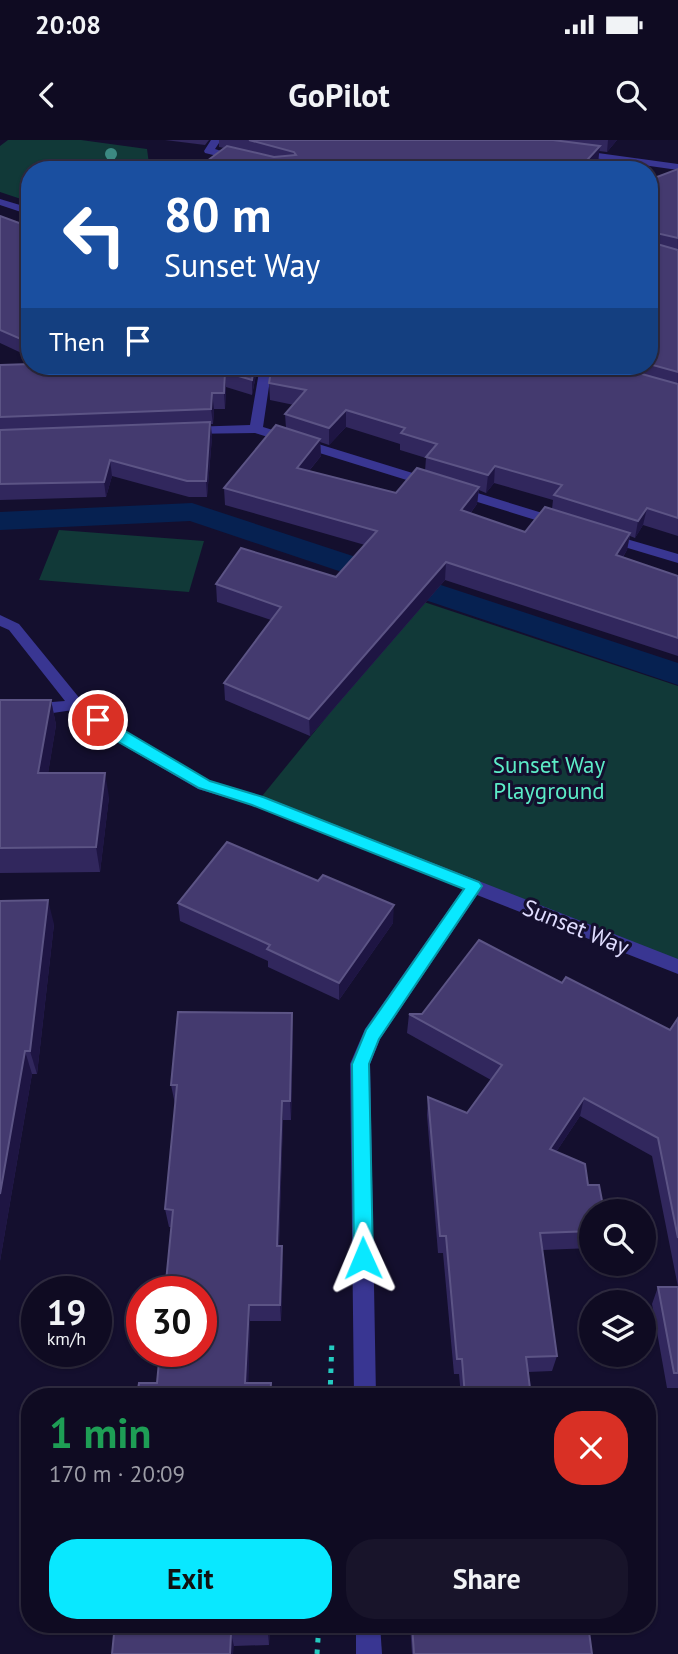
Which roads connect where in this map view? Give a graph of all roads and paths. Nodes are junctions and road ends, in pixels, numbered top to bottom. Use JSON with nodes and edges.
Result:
{"nodes":[{"id":1,"x":216,"y":140,"type":"edge"},
{"id":2,"x":559,"y":151,"type":"edge"},
{"id":3,"x":249,"y":160,"type":"edge"},
{"id":4,"x":633,"y":161,"type":"edge"},
{"id":5,"x":658,"y":164,"type":"edge"},
{"id":6,"x":678,"y":167,"type":"edge"},
{"id":7,"x":0,"y":202,"type":"edge"},
{"id":8,"x":21,"y":209,"type":"edge"},
{"id":9,"x":265,"y":375,"type":"edge"},
{"id":10,"x":256,"y":429,"type":"junction"},
{"id":11,"x":175,"y":432,"type":"edge"},
{"id":12,"x":678,"y":559,"type":"edge"},
{"id":13,"x":0,"y":620,"type":"edge"},
{"id":14,"x":76,"y":704,"type":"junction"},
{"id":15,"x":0,"y":711,"type":"edge"},
{"id":16,"x":474,"y":886,"type":"junction"},
{"id":17,"x":678,"y":967,"type":"edge"},
{"id":18,"x":365,"y":1388,"type":"edge"},
{"id":19,"x":318,"y":1633,"type":"edge"},
{"id":20,"x":368,"y":1633,"type":"edge"},
{"id":21,"x":317,"y":1654,"type":"edge"},
{"id":22,"x":369,"y":1654,"type":"edge"}],
"edges":[{"from":1,"to":3,"type":"street"},
{"from":2,"to":4,"type":"street"},
{"from":5,"to":6,"type":"street"},
{"from":7,"to":8,"type":"street"},
{"from":9,"to":10,"type":"street"},
{"from":10,"to":11,"type":"street"},
{"from":10,"to":12,"type":"street"},
{"from":13,"to":14,"type":"street","name":"Sunset Way"},
{"from":14,"to":15,"type":"street"},
{"from":14,"to":16,"type":"street","name":"Sunset Way"},
{"from":16,"to":17,"type":"street","name":"Sunset Way"},
{"from":16,"to":18,"type":"street"},
{"from":19,"to":21,"type":"path"},
{"from":20,"to":22,"type":"street"}]}
